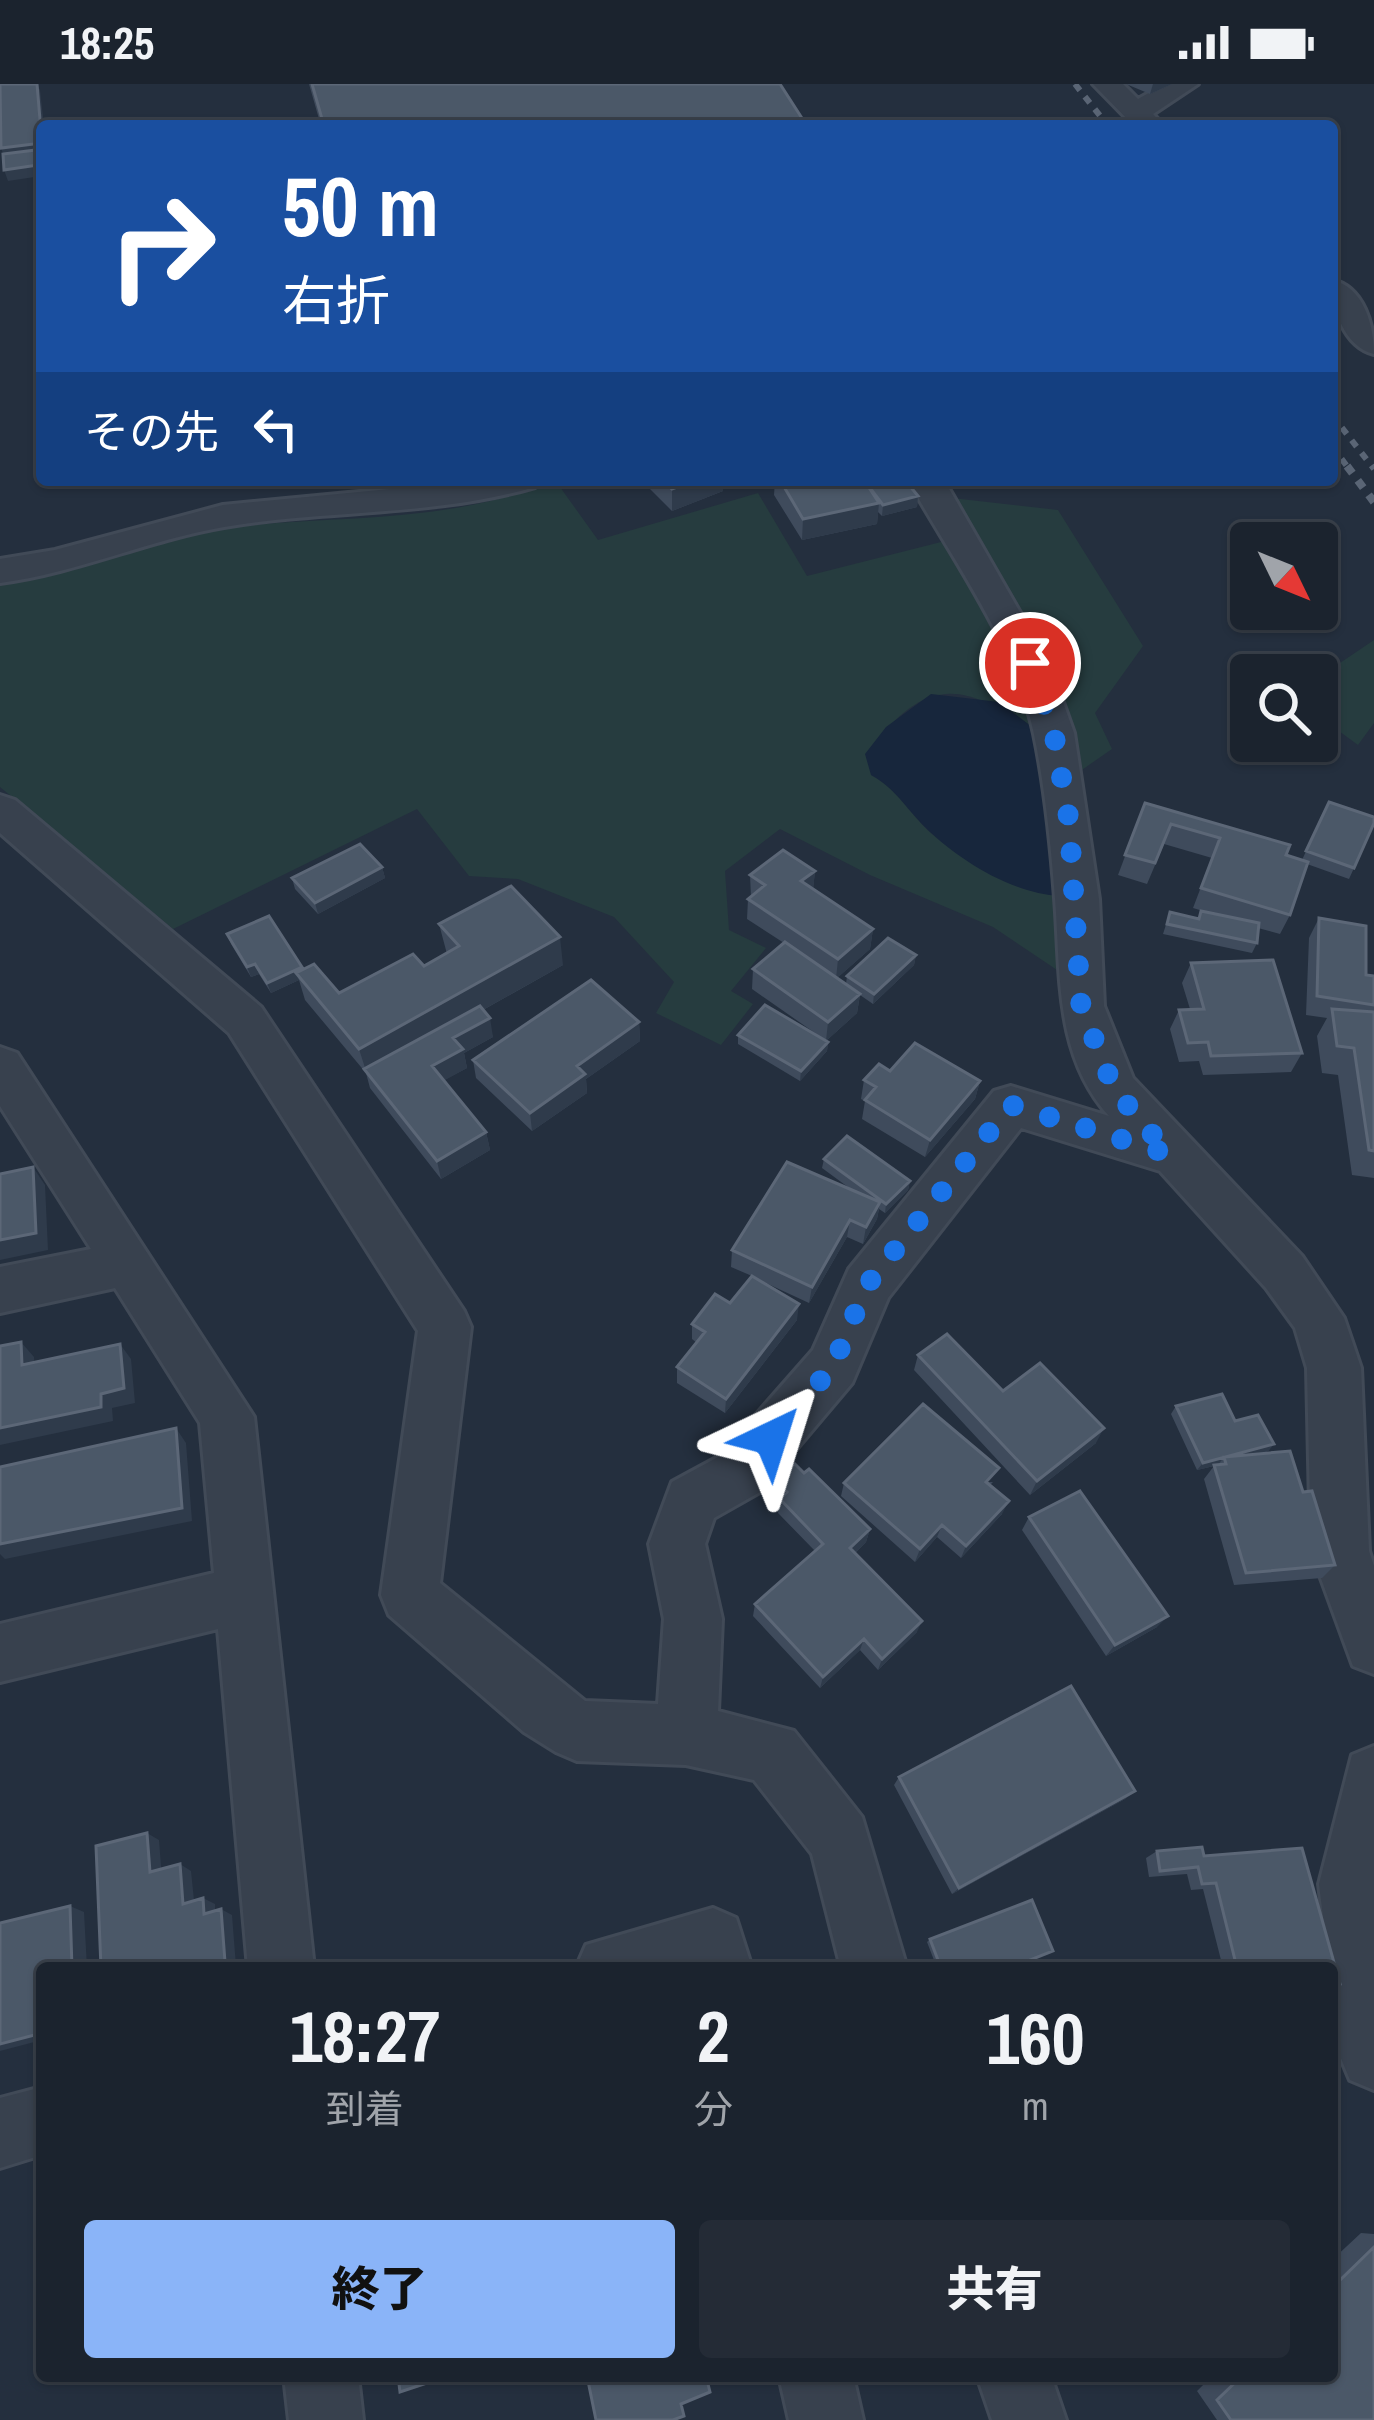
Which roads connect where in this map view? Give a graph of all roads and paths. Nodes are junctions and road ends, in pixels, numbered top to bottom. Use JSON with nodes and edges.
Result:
{"nodes":[{"id":1,"x":1107,"y":84,"type":"edge"},
{"id":2,"x":1184,"y":84,"type":"edge"},
{"id":3,"x":1142,"y":119,"type":"edge"},
{"id":4,"x":1338,"y":297,"type":"edge"},
{"id":5,"x":1374,"y":344,"type":"edge"},
{"id":6,"x":500,"y":486,"type":"edge"},
{"id":7,"x":929,"y":486,"type":"edge"},
{"id":8,"x":0,"y":571,"type":"edge"},
{"id":9,"x":0,"y":810,"type":"edge"},
{"id":10,"x":0,"y":1066,"type":"edge"},
{"id":11,"x":1169,"y":1154,"type":"junction"},
{"id":12,"x":127,"y":1264,"type":"junction"},
{"id":13,"x":0,"y":1290,"type":"edge"},
{"id":14,"x":244,"y":1594,"type":"junction"},
{"id":15,"x":1374,"y":1645,"type":"edge"},
{"id":16,"x":0,"y":1653,"type":"edge"},
{"id":17,"x":686,"y":1735,"type":"junction"},
{"id":18,"x":1374,"y":1777,"type":"edge"},
{"id":19,"x":280,"y":1962,"type":"edge"},
{"id":20,"x":631,"y":1962,"type":"edge"},
{"id":21,"x":718,"y":1962,"type":"edge"},
{"id":22,"x":872,"y":1962,"type":"edge"},
{"id":23,"x":1374,"y":2056,"type":"edge"},
{"id":24,"x":36,"y":2123,"type":"edge"},
{"id":25,"x":0,"y":2133,"type":"edge"},
{"id":26,"x":322,"y":2382,"type":"edge"},
{"id":27,"x":817,"y":2382,"type":"edge"},
{"id":28,"x":1016,"y":2382,"type":"edge"},
{"id":29,"x":326,"y":2420,"type":"edge"},
{"id":30,"x":826,"y":2420,"type":"edge"},
{"id":31,"x":1029,"y":2420,"type":"edge"}],
"edges":[{"from":1,"to":3,"type":"street"},
{"from":2,"to":3,"type":"street"},
{"from":4,"to":5,"type":"street"},
{"from":6,"to":8,"type":"street"},
{"from":7,"to":11,"type":"street"},
{"from":9,"to":17,"type":"street"},
{"from":10,"to":12,"type":"street"},
{"from":11,"to":15,"type":"street"},
{"from":11,"to":17,"type":"street"},
{"from":12,"to":13,"type":"street"},
{"from":12,"to":14,"type":"street"},
{"from":14,"to":16,"type":"street"},
{"from":14,"to":19,"type":"street"},
{"from":17,"to":22,"type":"street"},
{"from":18,"to":23,"type":"street"},
{"from":20,"to":21,"type":"street"},
{"from":24,"to":25,"type":"street"},
{"from":26,"to":29,"type":"street"},
{"from":27,"to":30,"type":"street"},
{"from":28,"to":31,"type":"street"}]}
